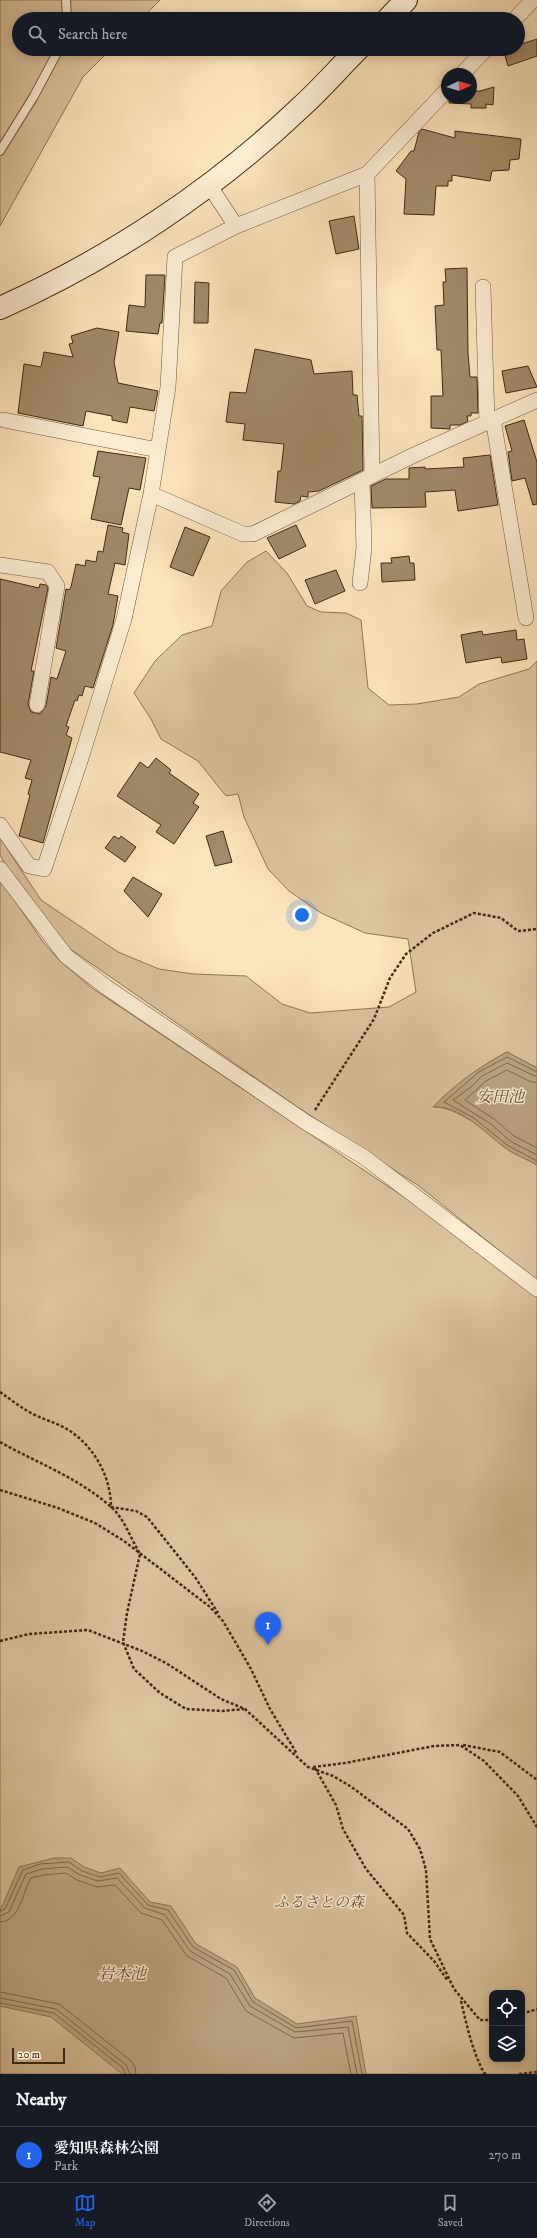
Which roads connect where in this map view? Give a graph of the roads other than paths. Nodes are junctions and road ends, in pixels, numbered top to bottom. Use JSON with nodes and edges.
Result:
{"nodes":[{"id":1,"x":66,"y":0,"type":"edge"},
{"id":2,"x":406,"y":0,"type":"edge"},
{"id":3,"x":533,"y":0,"type":"edge"},
{"id":4,"x":67,"y":12,"type":"edge"},
{"id":5,"x":395,"y":12,"type":"edge"},
{"id":6,"x":522,"y":12,"type":"edge"},
{"id":7,"x":55,"y":56,"type":"edge"},
{"id":8,"x":351,"y":56,"type":"edge"},
{"id":9,"x":479,"y":56,"type":"edge"},
{"id":10,"x":468,"y":68,"type":"edge"},
{"id":11,"x":441,"y":96,"type":"edge"},
{"id":12,"x":0,"y":151,"type":"edge"},
{"id":13,"x":367,"y":174,"type":"junction"},
{"id":14,"x":209,"y":185,"type":"junction"},
{"id":15,"x":236,"y":226,"type":"junction"},
{"id":16,"x":483,"y":287,"type":"dead end"},
{"id":17,"x":0,"y":308,"type":"edge"},
{"id":18,"x":537,"y":400,"type":"edge"},
{"id":19,"x":4,"y":420,"type":"dead end"},
{"id":20,"x":490,"y":421,"type":"junction"},
{"id":21,"x":158,"y":450,"type":"junction"},
{"id":22,"x":367,"y":478,"type":"junction"},
{"id":23,"x":151,"y":494,"type":"junction"},
{"id":24,"x":0,"y":565,"type":"edge"},
{"id":25,"x":360,"y":583,"type":"dead end"},
{"id":26,"x":526,"y":618,"type":"dead end"},
{"id":27,"x":37,"y":705,"type":"dead end"},
{"id":28,"x":0,"y":825,"type":"edge"},
{"id":29,"x":0,"y":869,"type":"edge"},
{"id":30,"x":537,"y":1289,"type":"edge"}],
"edges":[{"from":1,"to":4,"type":"lane"},
{"from":2,"to":5,"type":"street"},
{"from":3,"to":6,"type":"street"},
{"from":7,"to":12,"type":"lane"},
{"from":8,"to":14,"type":"street"},
{"from":9,"to":10,"type":"street"},
{"from":11,"to":13,"type":"street"},
{"from":13,"to":15,"type":"street"},
{"from":13,"to":22,"type":"street"},
{"from":14,"to":15,"type":"street"},
{"from":14,"to":17,"type":"street"},
{"from":15,"to":21,"type":"street"},
{"from":16,"to":20,"type":"street"},
{"from":18,"to":20,"type":"street"},
{"from":19,"to":21,"type":"street"},
{"from":20,"to":22,"type":"street"},
{"from":20,"to":26,"type":"street"},
{"from":21,"to":23,"type":"street"},
{"from":22,"to":23,"type":"street"},
{"from":22,"to":25,"type":"street"},
{"from":23,"to":28,"type":"street"},
{"from":24,"to":27,"type":"street"},
{"from":29,"to":30,"type":"street"}]}
